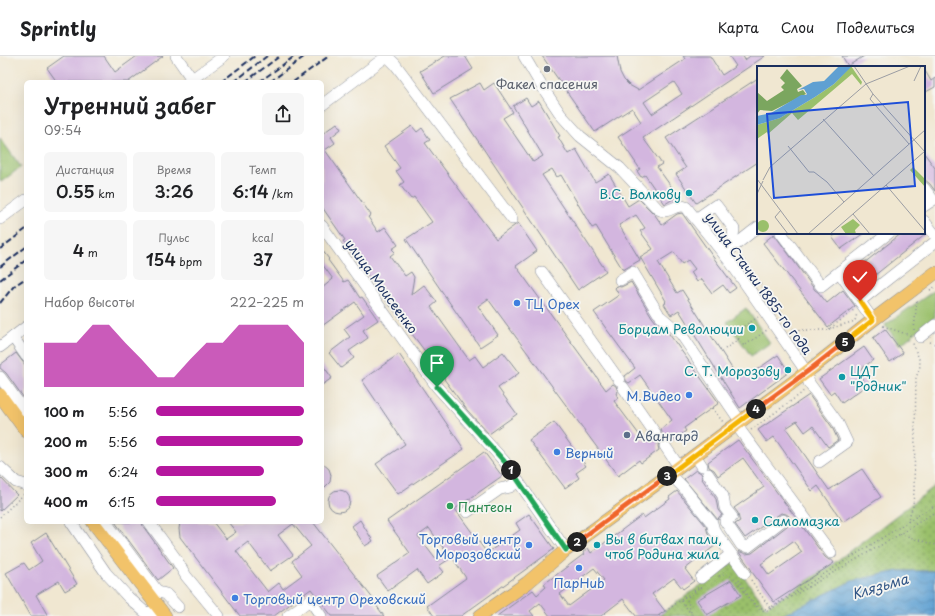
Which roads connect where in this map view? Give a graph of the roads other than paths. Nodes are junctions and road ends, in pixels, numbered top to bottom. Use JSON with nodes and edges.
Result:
{"nodes":[{"id":1,"x":176,"y":56,"type":"edge"},
{"id":2,"x":224,"y":56,"type":"edge"},
{"id":3,"x":387,"y":56,"type":"edge"},
{"id":4,"x":524,"y":56,"type":"edge"},
{"id":5,"x":190,"y":80,"type":"edge"},
{"id":6,"x":324,"y":104,"type":"edge"},
{"id":7,"x":925,"y":189,"type":"edge"},
{"id":8,"x":24,"y":201,"type":"edge"},
{"id":9,"x":925,"y":205,"type":"edge"},
{"id":10,"x":512,"y":218,"type":"dead end"},
{"id":11,"x":0,"y":219,"type":"edge"},
{"id":12,"x":696,"y":219,"type":"junction"},
{"id":13,"x":925,"y":222,"type":"edge"},
{"id":14,"x":757,"y":228,"type":"edge"},
{"id":15,"x":324,"y":229,"type":"edge"},
{"id":16,"x":782,"y":234,"type":"edge"},
{"id":17,"x":888,"y":234,"type":"edge"},
{"id":18,"x":935,"y":235,"type":"edge"},
{"id":19,"x":935,"y":242,"type":"edge"},
{"id":20,"x":734,"y":246,"type":"junction"},
{"id":21,"x":723,"y":254,"type":"junction"},
{"id":22,"x":542,"y":272,"type":"dead end"},
{"id":23,"x":839,"y":272,"type":"junction"},
{"id":24,"x":935,"y":273,"type":"edge"},
{"id":25,"x":620,"y":280,"type":"dead end"},
{"id":26,"x":860,"y":303,"type":"junction"},
{"id":27,"x":878,"y":323,"type":"junction"},
{"id":28,"x":935,"y":325,"type":"edge"},
{"id":29,"x":24,"y":328,"type":"edge"},
{"id":30,"x":12,"y":337,"type":"junction"},
{"id":31,"x":916,"y":337,"type":"road end"},
{"id":32,"x":0,"y":347,"type":"edge"},
{"id":33,"x":24,"y":353,"type":"edge"},
{"id":34,"x":806,"y":366,"type":"junction"},
{"id":35,"x":0,"y":377,"type":"edge"},
{"id":36,"x":0,"y":395,"type":"edge"},
{"id":37,"x":24,"y":410,"type":"edge"},
{"id":38,"x":740,"y":422,"type":"junction"},
{"id":39,"x":24,"y":428,"type":"edge"},
{"id":40,"x":655,"y":433,"type":"tunnel mouth"},
{"id":41,"x":665,"y":446,"type":"tunnel mouth"},
{"id":42,"x":819,"y":462,"type":"dead end"},
{"id":43,"x":702,"y":465,"type":"junction"},
{"id":44,"x":0,"y":467,"type":"edge"},
{"id":45,"x":675,"y":471,"type":"junction"},
{"id":46,"x":518,"y":481,"type":"junction"},
{"id":47,"x":24,"y":488,"type":"edge"},
{"id":48,"x":467,"y":512,"type":"dead end"},
{"id":49,"x":783,"y":520,"type":"dead end"},
{"id":50,"x":72,"y":524,"type":"edge"},
{"id":51,"x":95,"y":524,"type":"edge"},
{"id":52,"x":107,"y":524,"type":"edge"},
{"id":53,"x":150,"y":524,"type":"edge"},
{"id":54,"x":566,"y":550,"type":"junction"},
{"id":55,"x":831,"y":553,"type":"dead end"},
{"id":56,"x":731,"y":554,"type":"junction"},
{"id":57,"x":743,"y":576,"type":"road end"},
{"id":58,"x":704,"y":581,"type":"road end"},
{"id":59,"x":178,"y":607,"type":"dead end"},
{"id":60,"x":163,"y":614,"type":"edge"},
{"id":61,"x":219,"y":616,"type":"edge"},
{"id":62,"x":288,"y":616,"type":"edge"},
{"id":63,"x":322,"y":616,"type":"edge"},
{"id":64,"x":480,"y":616,"type":"edge"}],
"edges":[{"from":1,"to":5,"type":"street"},
{"from":2,"to":5,"type":"street"},
{"from":3,"to":6,"type":"street"},
{"from":3,"to":10,"type":"street"},
{"from":4,"to":12,"type":"street","name":"улица Стачки 1885-го года"},
{"from":7,"to":9,"type":"street"},
{"from":8,"to":11,"type":"street"},
{"from":12,"to":20,"type":"street"},
{"from":12,"to":21,"type":"street","name":"улица Стачки 1885-го года"},
{"from":13,"to":18,"type":"street"},
{"from":14,"to":20,"type":"street"},
{"from":15,"to":46,"type":"street","name":"улица Моисеенко"},
{"from":16,"to":23,"type":"street"},
{"from":17,"to":23,"type":"street"},
{"from":19,"to":26,"type":"street"},
{"from":20,"to":21,"type":"street"},
{"from":21,"to":34,"type":"street","name":"улица Стачки 1885-го года"},
{"from":22,"to":40,"type":"street"},
{"from":23,"to":26,"type":"street"},
{"from":24,"to":27,"type":"main road"},
{"from":25,"to":38,"type":"street"},
{"from":26,"to":27,"type":"street"},
{"from":27,"to":34,"type":"main road"},
{"from":28,"to":31,"type":"street"},
{"from":29,"to":30,"type":"street"},
{"from":30,"to":32,"type":"street"},
{"from":30,"to":33,"type":"street"},
{"from":34,"to":38,"type":"main road"},
{"from":34,"to":42,"type":"street","name":"улица Стачки 1885-го года"},
{"from":35,"to":37,"type":"street"},
{"from":36,"to":39,"type":"main road"},
{"from":38,"to":43,"type":"main road"},
{"from":38,"to":55,"type":"street"},
{"from":41,"to":45,"type":"street"},
{"from":43,"to":45,"type":"main road"},
{"from":43,"to":49,"type":"street"},
{"from":44,"to":47,"type":"street"},
{"from":45,"to":54,"type":"main road"},
{"from":45,"to":56,"type":"street"},
{"from":46,"to":48,"type":"street"},
{"from":46,"to":54,"type":"street","name":"улица Моисеенко"},
{"from":50,"to":60,"type":"street"},
{"from":51,"to":60,"type":"main road"},
{"from":52,"to":59,"type":"street"},
{"from":53,"to":61,"type":"street"},
{"from":54,"to":64,"type":"main road"},
{"from":56,"to":57,"type":"street"},
{"from":56,"to":58,"type":"street"},
{"from":62,"to":63,"type":"street"}]}
